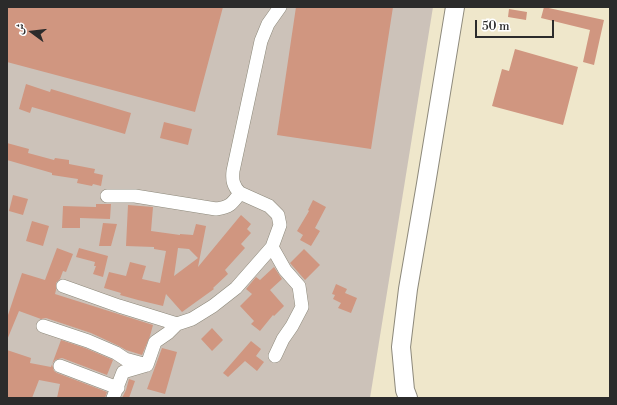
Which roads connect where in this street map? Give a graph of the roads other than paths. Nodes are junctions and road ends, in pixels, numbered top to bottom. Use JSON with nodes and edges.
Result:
{"nodes":[{"id":1,"x":280,"y":7,"type":"edge"},
{"id":2,"x":455,"y":7,"type":"edge"},
{"id":3,"x":240,"y":193,"type":"junction"},
{"id":4,"x":107,"y":196,"type":"dead end"},
{"id":5,"x":272,"y":247,"type":"junction"},
{"id":6,"x":63,"y":286,"type":"dead end"},
{"id":7,"x":177,"y":324,"type":"junction"},
{"id":8,"x":43,"y":326,"type":"dead end"},
{"id":9,"x":275,"y":356,"type":"dead end"},
{"id":10,"x":147,"y":365,"type":"junction"},
{"id":11,"x":60,"y":366,"type":"dead end"},
{"id":12,"x":116,"y":393,"type":"edge"},
{"id":13,"x":408,"y":398,"type":"edge"}],
"edges":[{"from":1,"to":3,"type":"street"},
{"from":2,"to":13,"type":"street"},
{"from":3,"to":4,"type":"street"},
{"from":3,"to":5,"type":"street"},
{"from":5,"to":7,"type":"street"},
{"from":5,"to":9,"type":"street"},
{"from":6,"to":7,"type":"street"},
{"from":7,"to":10,"type":"street"},
{"from":8,"to":10,"type":"street"},
{"from":10,"to":12,"type":"street"},
{"from":11,"to":12,"type":"street"}]}
